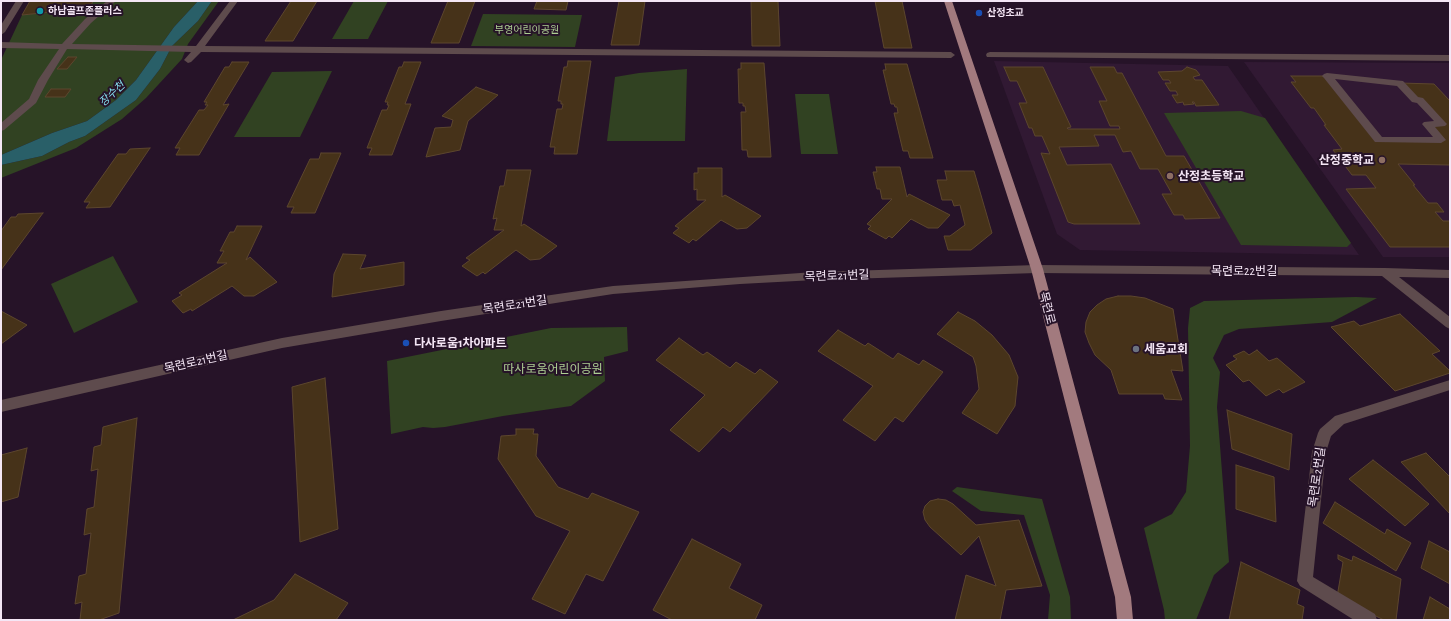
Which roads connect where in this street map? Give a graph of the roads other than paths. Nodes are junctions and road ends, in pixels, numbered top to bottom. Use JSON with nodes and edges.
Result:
{"nodes":[{"id":1,"x":20,"y":1,"type":"edge"},
{"id":2,"x":112,"y":1,"type":"edge"},
{"id":3,"x":234,"y":1,"type":"edge"},
{"id":4,"x":948,"y":1,"type":"edge"},
{"id":5,"x":1,"y":32,"type":"edge"},
{"id":6,"x":1,"y":45,"type":"edge"},
{"id":7,"x":65,"y":46,"type":"junction"},
{"id":8,"x":196,"y":49,"type":"junction"},
{"id":9,"x":951,"y":55,"type":"dead end"},
{"id":10,"x":990,"y":55,"type":"dead end"},
{"id":11,"x":1450,"y":58,"type":"edge"},
{"id":12,"x":188,"y":60,"type":"dead end"},
{"id":13,"x":1,"y":128,"type":"edge"},
{"id":14,"x":1379,"y":140,"type":"joint"},
{"id":15,"x":1037,"y":270,"type":"junction"},
{"id":16,"x":1385,"y":272,"type":"junction"},
{"id":17,"x":1450,"y":274,"type":"edge"},
{"id":18,"x":1450,"y":324,"type":"edge"},
{"id":19,"x":1450,"y":385,"type":"edge"},
{"id":20,"x":1,"y":406,"type":"edge"},
{"id":21,"x":1125,"y":620,"type":"edge"},
{"id":22,"x":1369,"y":620,"type":"edge"}],
"edges":[{"from":1,"to":5,"type":"street"},
{"from":2,"to":7,"type":"street"},
{"from":3,"to":8,"type":"street"},
{"from":4,"to":15,"type":"main road","name":"목련로"},
{"from":6,"to":7,"type":"street"},
{"from":7,"to":8,"type":"street"},
{"from":7,"to":13,"type":"street"},
{"from":8,"to":9,"type":"street"},
{"from":8,"to":12,"type":"street"},
{"from":10,"to":11,"type":"street"},
{"from":14,"to":14,"type":"street"},
{"from":15,"to":16,"type":"street","name":"목련로22번길"},
{"from":15,"to":20,"type":"street","name":"목련로21번길"},
{"from":15,"to":21,"type":"main road","name":"목련로"},
{"from":16,"to":17,"type":"street","name":"목련로22번길"},
{"from":16,"to":18,"type":"street"},
{"from":19,"to":22,"type":"street","name":"목련로2번길"}]}
